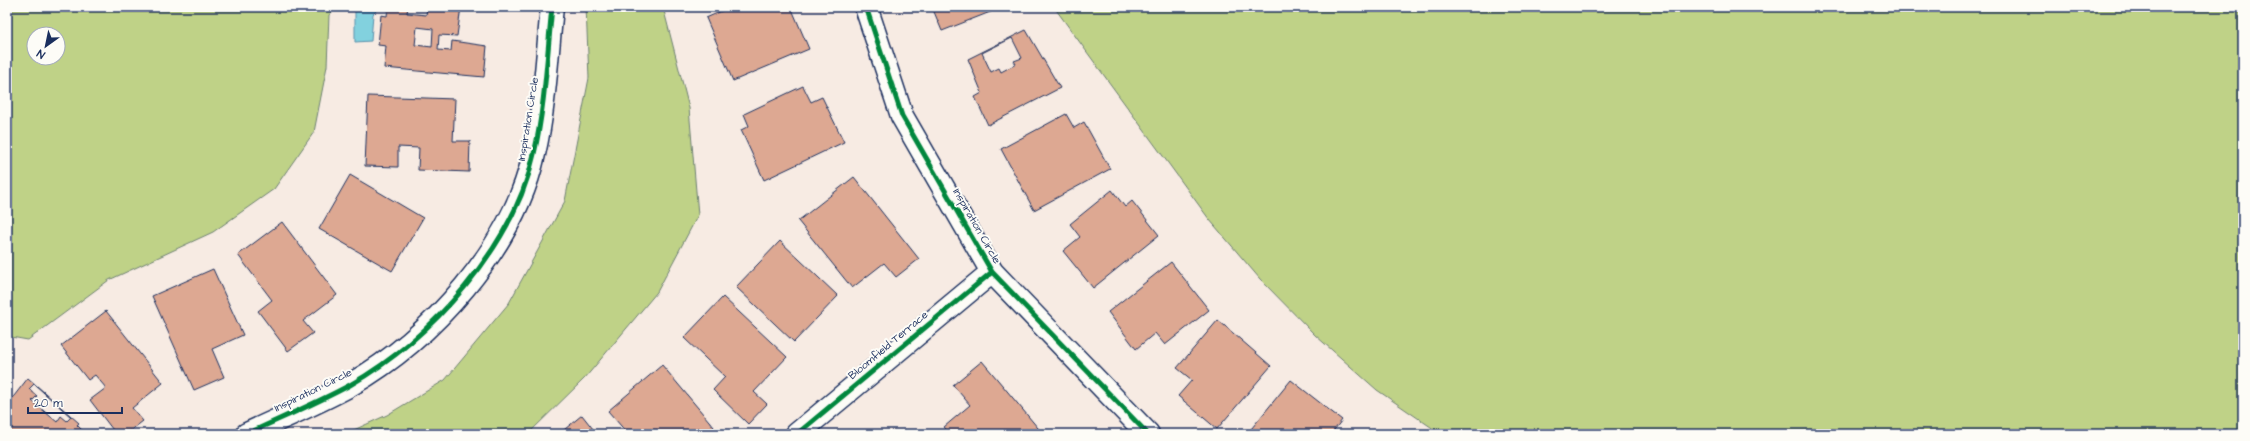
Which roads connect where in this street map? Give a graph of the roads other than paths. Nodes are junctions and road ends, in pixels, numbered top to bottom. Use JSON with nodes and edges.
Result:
{"nodes":[{"id":1,"x":552,"y":7,"type":"edge"},
{"id":2,"x":866,"y":7,"type":"edge"},
{"id":3,"x":992,"y":272,"type":"junction"},
{"id":4,"x":247,"y":434,"type":"edge"},
{"id":5,"x":797,"y":434,"type":"edge"},
{"id":6,"x":1148,"y":434,"type":"edge"}],
"edges":[{"from":1,"to":4,"type":"street","name":"Inspiration Circle"},
{"from":2,"to":3,"type":"street","name":"Inspiration Circle"},
{"from":3,"to":5,"type":"street","name":"Bloomfield Terrace"},
{"from":3,"to":6,"type":"street","name":"Inspiration Circle"}]}
